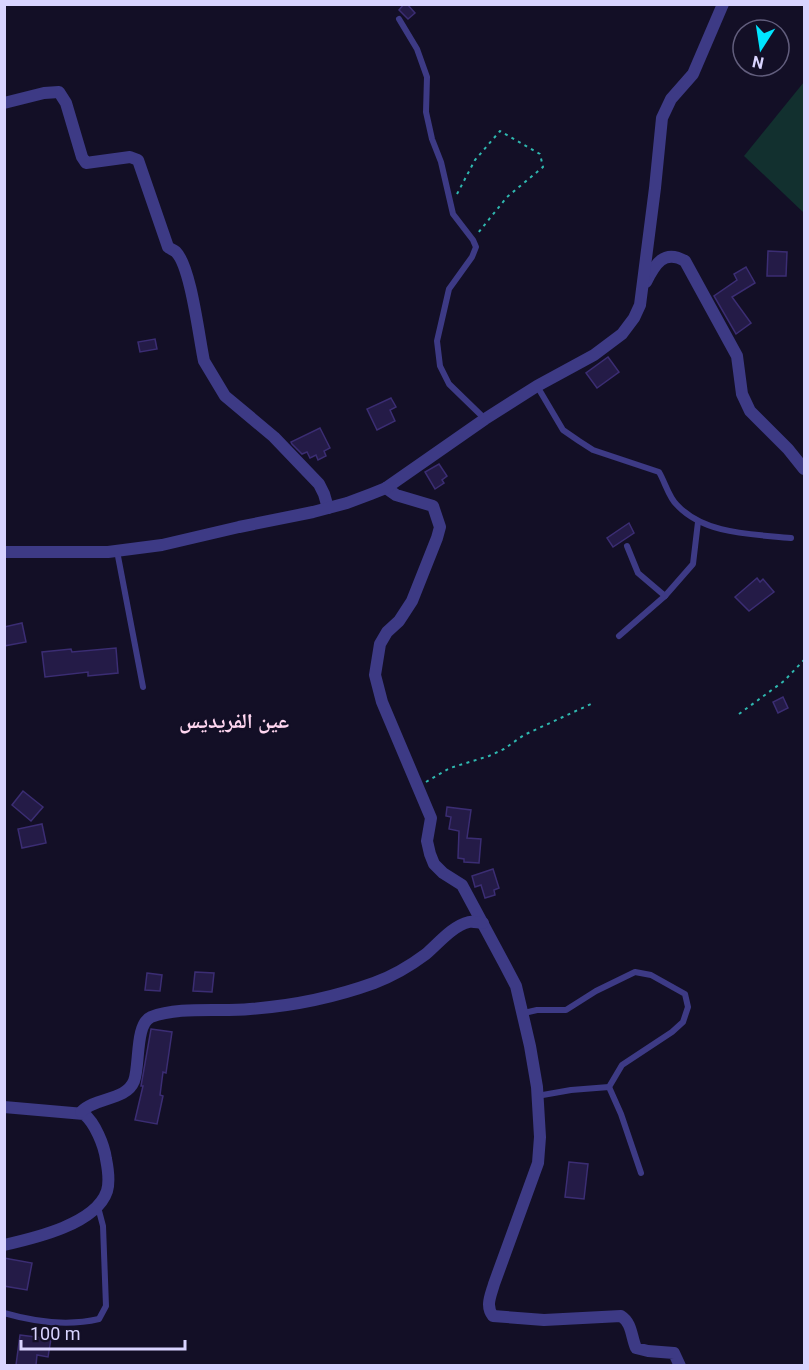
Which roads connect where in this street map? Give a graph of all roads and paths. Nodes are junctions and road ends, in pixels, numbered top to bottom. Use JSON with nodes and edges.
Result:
{"nodes":[{"id":1,"x":723,"y":4,"type":"edge"},
{"id":2,"x":399,"y":19,"type":"dead end"},
{"id":3,"x":4,"y":103,"type":"edge"},
{"id":4,"x":451,"y":206,"type":"junction"},
{"id":5,"x":473,"y":240,"type":"junction"},
{"id":6,"x":643,"y":288,"type":"junction"},
{"id":7,"x":537,"y":386,"type":"junction"},
{"id":8,"x":484,"y":419,"type":"junction"},
{"id":9,"x":804,"y":469,"type":"edge"},
{"id":10,"x":386,"y":488,"type":"junction"},
{"id":11,"x":328,"y":508,"type":"junction"},
{"id":12,"x":698,"y":522,"type":"junction"},
{"id":13,"x":791,"y":538,"type":"dead end"},
{"id":14,"x":627,"y":546,"type":"dead end"},
{"id":15,"x":117,"y":551,"type":"junction"},
{"id":16,"x":4,"y":552,"type":"edge"},
{"id":17,"x":665,"y":597,"type":"junction"},
{"id":18,"x":619,"y":636,"type":"dead end"},
{"id":19,"x":804,"y":660,"type":"edge"},
{"id":20,"x":143,"y":687,"type":"dead end"},
{"id":21,"x":591,"y":704,"type":"dead end"},
{"id":22,"x":740,"y":714,"type":"dead end"},
{"id":23,"x":418,"y":786,"type":"junction"},
{"id":24,"x":483,"y":923,"type":"junction"},
{"id":25,"x":524,"y":1013,"type":"junction"},
{"id":26,"x":609,"y":1087,"type":"junction"},
{"id":27,"x":537,"y":1096,"type":"junction"},
{"id":28,"x":4,"y":1107,"type":"edge"},
{"id":29,"x":81,"y":1112,"type":"junction"},
{"id":30,"x":641,"y":1173,"type":"dead end"},
{"id":31,"x":98,"y":1207,"type":"junction"},
{"id":32,"x":4,"y":1245,"type":"edge"},
{"id":33,"x":4,"y":1313,"type":"edge"},
{"id":34,"x":680,"y":1365,"type":"edge"}],
"edges":[{"from":1,"to":6,"type":"street"},
{"from":2,"to":4,"type":"lane"},
{"from":3,"to":11,"type":"street"},
{"from":4,"to":5,"type":"lane"},
{"from":4,"to":5,"type":"path"},
{"from":5,"to":8,"type":"lane"},
{"from":6,"to":7,"type":"street"},
{"from":6,"to":9,"type":"street"},
{"from":7,"to":8,"type":"street"},
{"from":7,"to":12,"type":"lane"},
{"from":8,"to":10,"type":"street"},
{"from":10,"to":11,"type":"street"},
{"from":10,"to":23,"type":"street"},
{"from":11,"to":15,"type":"street"},
{"from":12,"to":13,"type":"lane"},
{"from":12,"to":17,"type":"lane"},
{"from":14,"to":17,"type":"lane"},
{"from":15,"to":16,"type":"street"},
{"from":15,"to":20,"type":"lane"},
{"from":17,"to":18,"type":"lane"},
{"from":19,"to":22,"type":"path"},
{"from":21,"to":23,"type":"path"},
{"from":23,"to":24,"type":"street"},
{"from":24,"to":25,"type":"street"},
{"from":24,"to":29,"type":"street"},
{"from":25,"to":26,"type":"lane"},
{"from":25,"to":27,"type":"street"},
{"from":26,"to":27,"type":"lane"},
{"from":26,"to":30,"type":"lane"},
{"from":27,"to":34,"type":"street"},
{"from":28,"to":29,"type":"street"},
{"from":29,"to":31,"type":"street"},
{"from":31,"to":32,"type":"street"},
{"from":31,"to":33,"type":"lane"}]}
